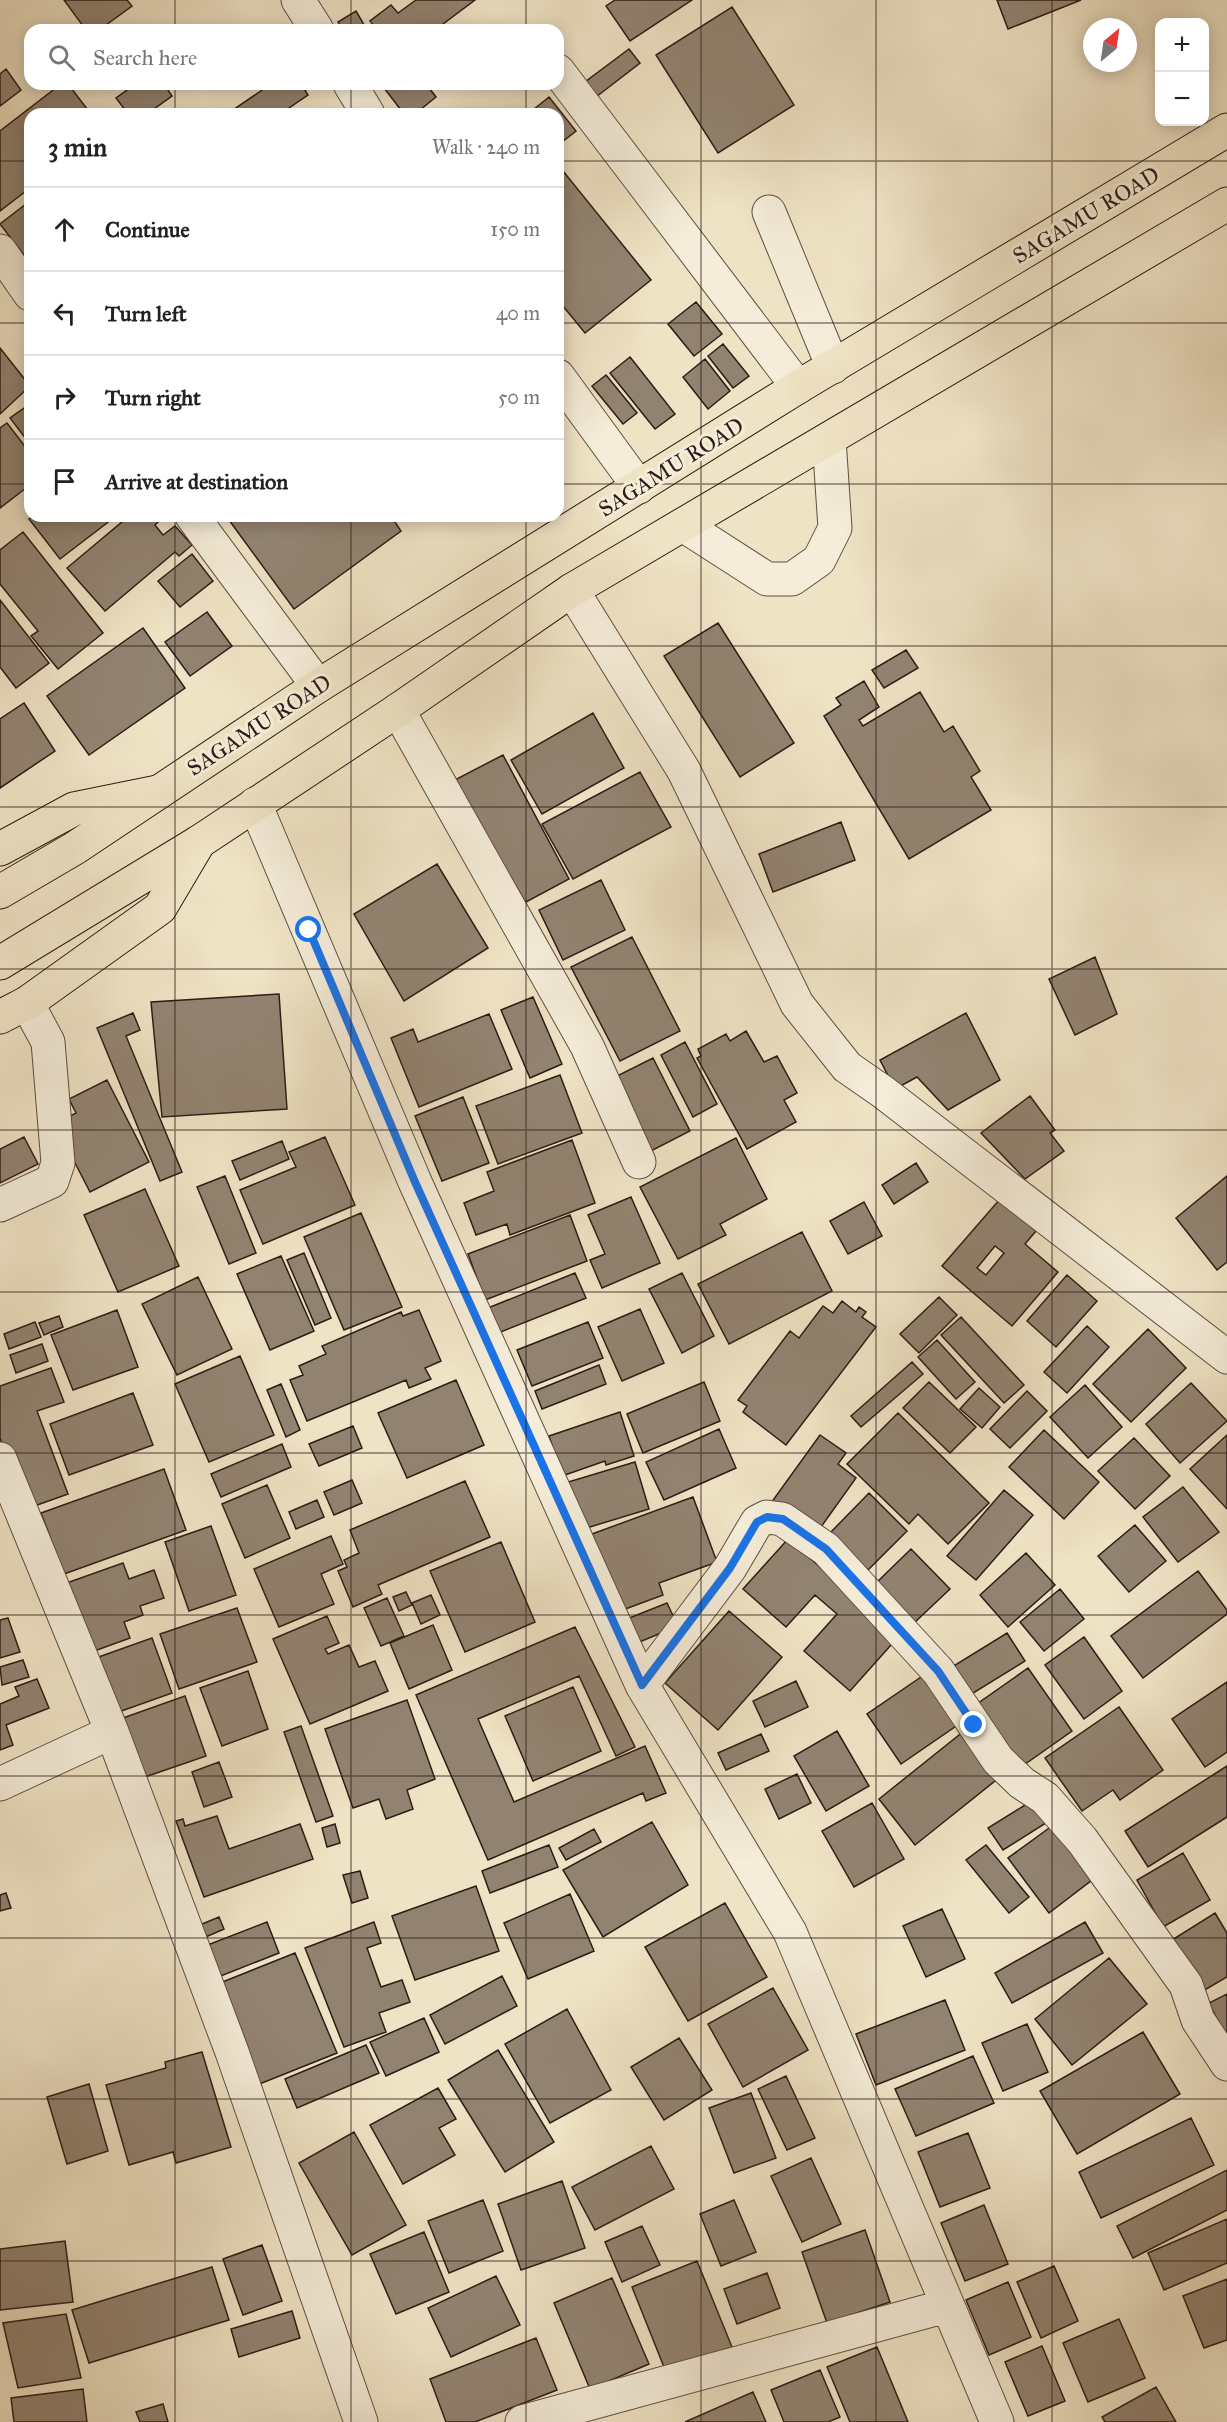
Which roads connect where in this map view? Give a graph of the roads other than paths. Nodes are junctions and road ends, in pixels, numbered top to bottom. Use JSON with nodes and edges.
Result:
{"nodes":[{"id":1,"x":298,"y":0,"type":"edge"},
{"id":2,"x":313,"y":24,"type":"edge"},
{"id":3,"x":564,"y":79,"type":"edge"},
{"id":4,"x":354,"y":90,"type":"edge"},
{"id":5,"x":364,"y":108,"type":"edge"},
{"id":6,"x":1227,"y":130,"type":"edge"},
{"id":7,"x":1227,"y":204,"type":"edge"},
{"id":8,"x":769,"y":212,"type":"dead end"},
{"id":9,"x":0,"y":251,"type":"edge"},
{"id":10,"x":24,"y":285,"type":"edge"},
{"id":11,"x":832,"y":367,"type":"junction"},
{"id":12,"x":564,"y":384,"type":"edge"},
{"id":13,"x":798,"y":387,"type":"junction"},
{"id":14,"x":830,"y":439,"type":"junction"},
{"id":15,"x":639,"y":487,"type":"junction"},
{"id":16,"x":196,"y":522,"type":"edge"},
{"id":17,"x":683,"y":525,"type":"junction"},
{"id":18,"x":572,"y":590,"type":"junction"},
{"id":19,"x":318,"y":686,"type":"junction"},
{"id":20,"x":398,"y":710,"type":"junction"},
{"id":21,"x":158,"y":792,"type":"junction"},
{"id":22,"x":255,"y":804,"type":"junction"},
{"id":23,"x":199,"y":842,"type":"junction"},
{"id":24,"x":0,"y":849,"type":"edge"},
{"id":25,"x":0,"y":892,"type":"edge"},
{"id":26,"x":0,"y":963,"type":"edge"},
{"id":27,"x":14,"y":1010,"type":"edge"},
{"id":28,"x":639,"y":1162,"type":"dead end"},
{"id":29,"x":0,"y":1205,"type":"edge"},
{"id":30,"x":1227,"y":1357,"type":"edge"},
{"id":31,"x":0,"y":1460,"type":"edge"},
{"id":32,"x":642,"y":1685,"type":"junction"},
{"id":33,"x":112,"y":1732,"type":"junction"},
{"id":34,"x":0,"y":1784,"type":"edge"},
{"id":35,"x":1227,"y":2064,"type":"edge"},
{"id":36,"x":946,"y":2306,"type":"junction"},
{"id":37,"x":361,"y":2422,"type":"edge"},
{"id":38,"x":522,"y":2422,"type":"edge"},
{"id":39,"x":997,"y":2422,"type":"edge"}],
"edges":[{"from":1,"to":2,"type":"street"},
{"from":3,"to":13,"type":"street"},
{"from":4,"to":5,"type":"street"},
{"from":6,"to":11,"type":"main road","name":"SAGAMU ROAD"},
{"from":7,"to":14,"type":"main road"},
{"from":8,"to":11,"type":"street"},
{"from":9,"to":10,"type":"street"},
{"from":11,"to":13,"type":"main road","name":"SAGAMU ROAD"},
{"from":12,"to":15,"type":"street"},
{"from":13,"to":15,"type":"main road","name":"SAGAMU ROAD"},
{"from":14,"to":17,"type":"main road"},
{"from":14,"to":17,"type":"street"},
{"from":15,"to":19,"type":"main road","name":"SAGAMU ROAD"},
{"from":16,"to":19,"type":"street"},
{"from":17,"to":18,"type":"main road"},
{"from":18,"to":20,"type":"main road"},
{"from":18,"to":30,"type":"street"},
{"from":19,"to":21,"type":"main road","name":"SAGAMU ROAD"},
{"from":20,"to":22,"type":"main road"},
{"from":20,"to":28,"type":"street"},
{"from":21,"to":24,"type":"main road"},
{"from":21,"to":25,"type":"main road","name":"SAGAMU ROAD"},
{"from":22,"to":23,"type":"main road"},
{"from":22,"to":32,"type":"street"},
{"from":23,"to":26,"type":"main road"},
{"from":23,"to":27,"type":"main road"},
{"from":27,"to":29,"type":"street"},
{"from":31,"to":33,"type":"street"},
{"from":32,"to":35,"type":"street"},
{"from":32,"to":36,"type":"street"},
{"from":33,"to":34,"type":"street"},
{"from":33,"to":37,"type":"street"},
{"from":36,"to":38,"type":"street"},
{"from":36,"to":39,"type":"street"}]}
